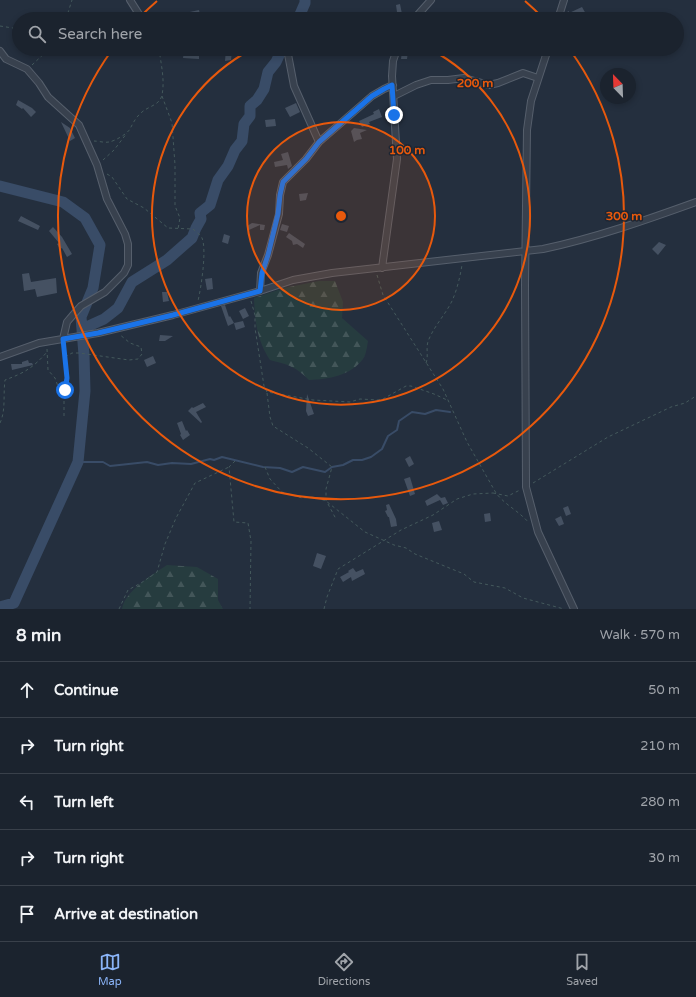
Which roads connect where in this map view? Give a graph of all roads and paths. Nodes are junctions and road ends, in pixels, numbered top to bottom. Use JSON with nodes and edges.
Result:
{"nodes":[{"id":1,"x":72,"y":0,"type":"edge"},
{"id":2,"x":130,"y":0,"type":"edge"},
{"id":3,"x":431,"y":0,"type":"edge"},
{"id":4,"x":564,"y":0,"type":"edge"},
{"id":5,"x":68,"y":12,"type":"edge"},
{"id":6,"x":138,"y":12,"type":"edge"},
{"id":7,"x":420,"y":12,"type":"edge"},
{"id":8,"x":560,"y":12,"type":"edge"},
{"id":9,"x":0,"y":26,"type":"edge"},
{"id":10,"x":12,"y":28,"type":"edge"},
{"id":11,"x":0,"y":51,"type":"edge"},
{"id":12,"x":41,"y":56,"type":"edge"},
{"id":13,"x":160,"y":56,"type":"edge"},
{"id":14,"x":289,"y":56,"type":"edge"},
{"id":15,"x":395,"y":56,"type":"edge"},
{"id":16,"x":546,"y":56,"type":"edge"},
{"id":17,"x":27,"y":69,"type":"junction"},
{"id":18,"x":538,"y":78,"type":"junction"},
{"id":19,"x":392,"y":85,"type":"junction"},
{"id":20,"x":162,"y":96,"type":"junction"},
{"id":21,"x":394,"y":96,"type":"junction"},
{"id":22,"x":129,"y":131,"type":"junction"},
{"id":23,"x":87,"y":140,"type":"junction"},
{"id":24,"x":319,"y":142,"type":"junction"},
{"id":25,"x":98,"y":167,"type":"junction"},
{"id":26,"x":696,"y":202,"type":"edge"},
{"id":27,"x":178,"y":229,"type":"junction"},
{"id":28,"x":526,"y":252,"type":"junction"},
{"id":29,"x":463,"y":259,"type":"junction"},
{"id":30,"x":382,"y":268,"type":"junction"},
{"id":31,"x":375,"y":269,"type":"junction"},
{"id":32,"x":260,"y":291,"type":"junction"},
{"id":33,"x":248,"y":295,"type":"junction"},
{"id":34,"x":198,"y":304,"type":"dead end"},
{"id":35,"x":114,"y":329,"type":"junction"},
{"id":36,"x":66,"y":338,"type":"junction"},
{"id":37,"x":48,"y":341,"type":"junction"},
{"id":38,"x":47,"y":352,"type":"junction"},
{"id":39,"x":0,"y":357,"type":"edge"},
{"id":40,"x":65,"y":357,"type":"junction"},
{"id":41,"x":425,"y":364,"type":"junction"},
{"id":42,"x":267,"y":392,"type":"junction"},
{"id":43,"x":64,"y":394,"type":"junction"},
{"id":44,"x":696,"y":396,"type":"edge"},
{"id":45,"x":448,"y":400,"type":"junction"},
{"id":46,"x":64,"y":416,"type":"dead end"},
{"id":47,"x":0,"y":423,"type":"edge"},
{"id":48,"x":236,"y":461,"type":"dead end"},
{"id":49,"x":229,"y":467,"type":"junction"},
{"id":50,"x":265,"y":467,"type":"dead end"},
{"id":51,"x":526,"y":487,"type":"junction"},
{"id":52,"x":496,"y":493,"type":"junction"},
{"id":53,"x":326,"y":501,"type":"junction"},
{"id":54,"x":336,"y":519,"type":"dead end"},
{"id":55,"x":529,"y":523,"type":"dead end"},
{"id":56,"x":385,"y":541,"type":"junction"},
{"id":57,"x":119,"y":609,"type":"edge"},
{"id":58,"x":250,"y":609,"type":"edge"},
{"id":59,"x":324,"y":609,"type":"edge"},
{"id":60,"x":564,"y":609,"type":"edge"},
{"id":61,"x":574,"y":609,"type":"edge"}],
"edges":[{"from":1,"to":5,"type":"path"},
{"from":2,"to":6,"type":"street"},
{"from":3,"to":7,"type":"street"},
{"from":4,"to":8,"type":"street"},
{"from":9,"to":10,"type":"path"},
{"from":11,"to":17,"type":"street"},
{"from":12,"to":17,"type":"path"},
{"from":13,"to":20,"type":"path"},
{"from":14,"to":24,"type":"street"},
{"from":15,"to":19,"type":"street"},
{"from":16,"to":18,"type":"street"},
{"from":17,"to":23,"type":"street"},
{"from":18,"to":21,"type":"street"},
{"from":18,"to":28,"type":"street"},
{"from":19,"to":21,"type":"street"},
{"from":19,"to":24,"type":"street"},
{"from":20,"to":22,"type":"path"},
{"from":20,"to":27,"type":"path"},
{"from":21,"to":30,"type":"street"},
{"from":22,"to":23,"type":"path"},
{"from":22,"to":25,"type":"path"},
{"from":23,"to":25,"type":"street"},
{"from":24,"to":32,"type":"street"},
{"from":25,"to":27,"type":"path"},
{"from":25,"to":36,"type":"street"},
{"from":26,"to":28,"type":"street"},
{"from":27,"to":34,"type":"path"},
{"from":28,"to":29,"type":"street"},
{"from":28,"to":51,"type":"street"},
{"from":29,"to":30,"type":"street"},
{"from":29,"to":41,"type":"path"},
{"from":30,"to":31,"type":"street"},
{"from":31,"to":32,"type":"street"},
{"from":31,"to":41,"type":"path"},
{"from":32,"to":33,"type":"street"},
{"from":33,"to":35,"type":"street"},
{"from":33,"to":42,"type":"path"},
{"from":35,"to":36,"type":"street"},
{"from":35,"to":40,"type":"path"},
{"from":36,"to":37,"type":"street"},
{"from":36,"to":40,"type":"path"},
{"from":37,"to":38,"type":"path"},
{"from":37,"to":39,"type":"street"},
{"from":38,"to":43,"type":"path"},
{"from":38,"to":47,"type":"path"},
{"from":40,"to":43,"type":"path"},
{"from":41,"to":45,"type":"path"},
{"from":42,"to":45,"type":"path"},
{"from":42,"to":53,"type":"path"},
{"from":43,"to":46,"type":"path"},
{"from":44,"to":51,"type":"path"},
{"from":45,"to":52,"type":"path"},
{"from":48,"to":49,"type":"path"},
{"from":49,"to":57,"type":"path"},
{"from":49,"to":58,"type":"path"},
{"from":50,"to":53,"type":"path"},
{"from":51,"to":52,"type":"path"},
{"from":51,"to":61,"type":"street"},
{"from":52,"to":55,"type":"path"},
{"from":52,"to":56,"type":"path"},
{"from":53,"to":54,"type":"path"},
{"from":53,"to":56,"type":"path"},
{"from":56,"to":59,"type":"path"},
{"from":56,"to":60,"type":"path"}]}
